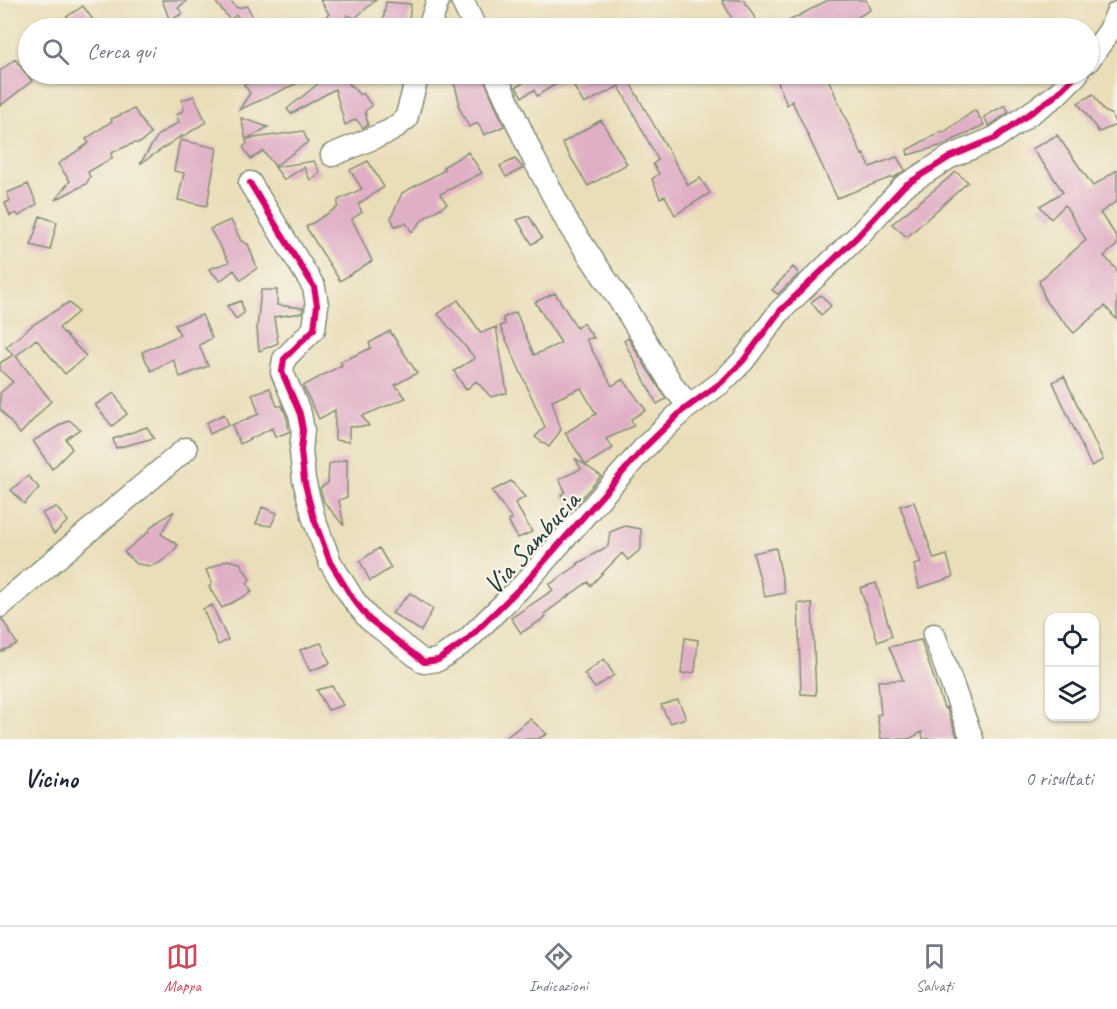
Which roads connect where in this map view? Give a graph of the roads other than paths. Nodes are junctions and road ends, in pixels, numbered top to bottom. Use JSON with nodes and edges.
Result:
{"nodes":[{"id":1,"x":438,"y":0,"type":"edge"},
{"id":2,"x":462,"y":0,"type":"edge"},
{"id":3,"x":1117,"y":13,"type":"edge"},
{"id":4,"x":432,"y":18,"type":"edge"},
{"id":5,"x":471,"y":18,"type":"edge"},
{"id":6,"x":1099,"y":46,"type":"edge"},
{"id":7,"x":415,"y":84,"type":"edge"},
{"id":8,"x":500,"y":84,"type":"edge"},
{"id":9,"x":1067,"y":84,"type":"edge"},
{"id":10,"x":332,"y":155,"type":"dead end"},
{"id":11,"x":250,"y":183,"type":"dead end"},
{"id":12,"x":689,"y":405,"type":"junction"},
{"id":13,"x":186,"y":449,"type":"dead end"},
{"id":14,"x":0,"y":606,"type":"edge"},
{"id":15,"x":934,"y":635,"type":"dead end"},
{"id":16,"x":972,"y":739,"type":"edge"}],
"edges":[{"from":1,"to":4,"type":"street"},
{"from":2,"to":5,"type":"street"},
{"from":3,"to":6,"type":"street"},
{"from":7,"to":10,"type":"street"},
{"from":8,"to":12,"type":"street"},
{"from":9,"to":12,"type":"street","name":"Via Sambucia"},
{"from":11,"to":12,"type":"street","name":"Via Sambucia"},
{"from":13,"to":14,"type":"street"},
{"from":15,"to":16,"type":"street"}]}
